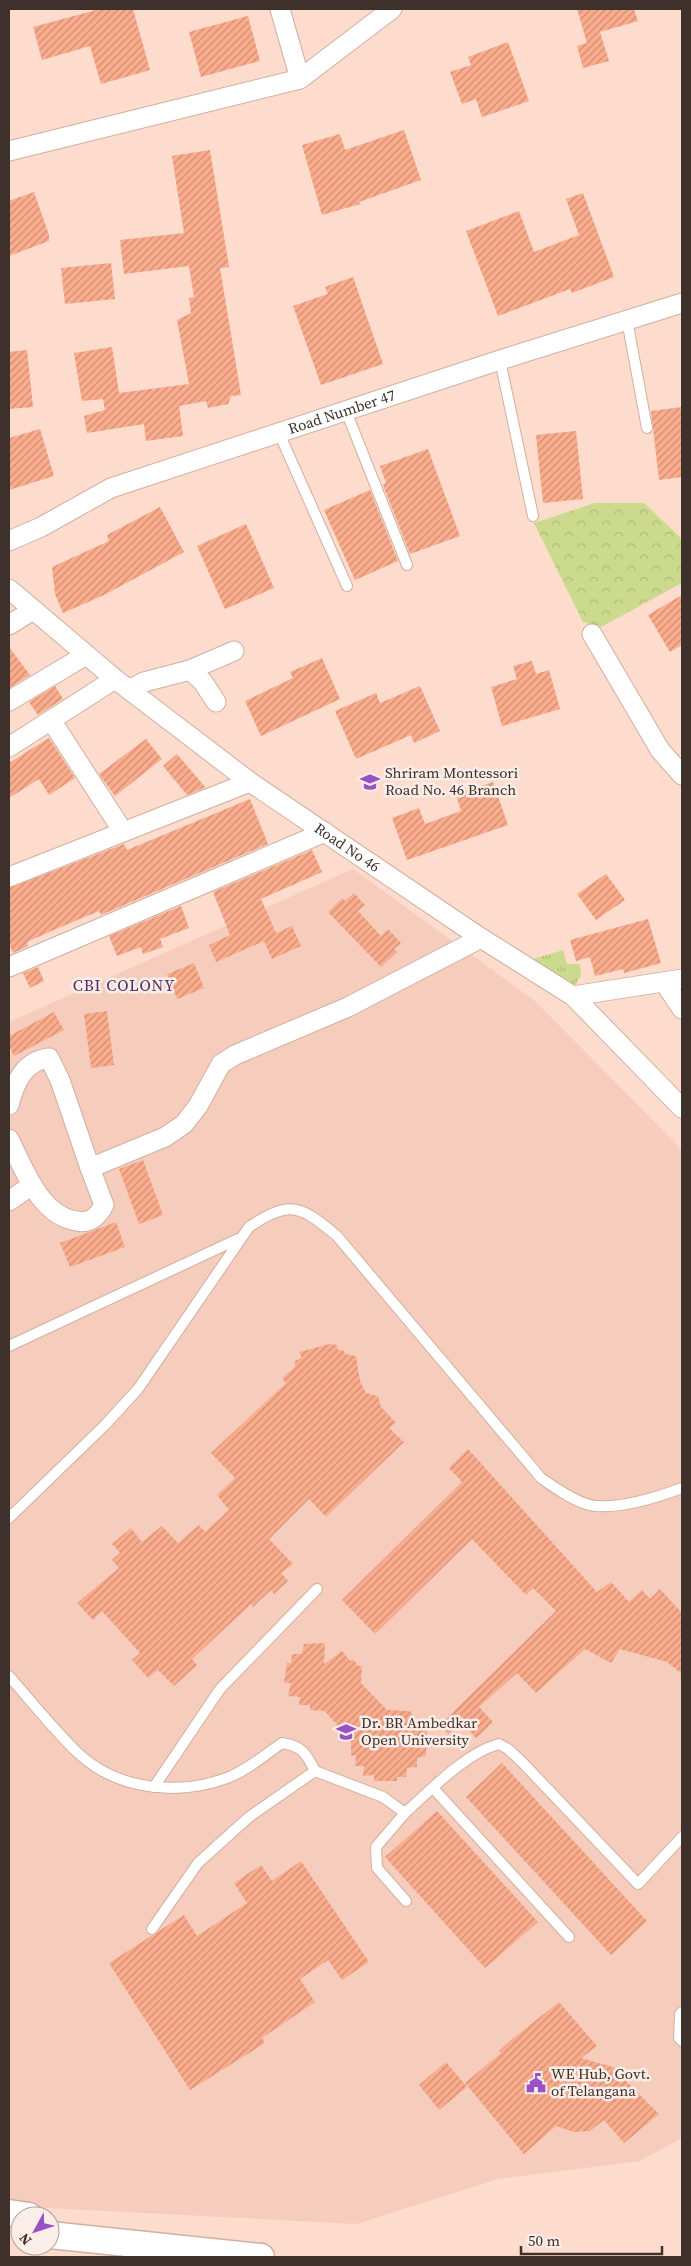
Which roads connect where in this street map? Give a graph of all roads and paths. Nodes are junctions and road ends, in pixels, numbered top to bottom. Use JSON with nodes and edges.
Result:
{"nodes":[{"id":1,"x":280,"y":9,"type":"edge"},
{"id":2,"x":392,"y":9,"type":"edge"},
{"id":3,"x":300,"y":79,"type":"junction"},
{"id":4,"x":9,"y":151,"type":"edge"},
{"id":5,"x":682,"y":303,"type":"edge"},
{"id":6,"x":627,"y":320,"type":"junction"},
{"id":7,"x":500,"y":360,"type":"junction"},
{"id":8,"x":346,"y":411,"type":"junction"},
{"id":9,"x":647,"y":428,"type":"dead end"},
{"id":10,"x":279,"y":432,"type":"junction"},
{"id":11,"x":533,"y":516,"type":"dead end"},
{"id":12,"x":9,"y":540,"type":"edge"},
{"id":13,"x":407,"y":564,"type":"dead end"},
{"id":14,"x":347,"y":586,"type":"dead end"},
{"id":15,"x":9,"y":589,"type":"edge"},
{"id":16,"x":33,"y":610,"type":"junction"},
{"id":17,"x":9,"y":625,"type":"edge"},
{"id":18,"x":592,"y":634,"type":"dead end"},
{"id":19,"x":234,"y":651,"type":"dead end"},
{"id":20,"x":86,"y":655,"type":"junction"},
{"id":21,"x":190,"y":670,"type":"junction"},
{"id":22,"x":122,"y":684,"type":"junction"},
{"id":23,"x":9,"y":701,"type":"edge"},
{"id":24,"x":216,"y":702,"type":"dead end"},
{"id":25,"x":52,"y":720,"type":"junction"},
{"id":26,"x":9,"y":747,"type":"edge"},
{"id":27,"x":682,"y":775,"type":"edge"},
{"id":28,"x":250,"y":782,"type":"junction"},
{"id":29,"x":122,"y":830,"type":"junction"},
{"id":30,"x":325,"y":832,"type":"junction"},
{"id":31,"x":9,"y":877,"type":"edge"},
{"id":32,"x":481,"y":938,"type":"junction"},
{"id":33,"x":9,"y":968,"type":"edge"},
{"id":34,"x":673,"y":980,"type":"edge"},
{"id":35,"x":573,"y":996,"type":"junction"},
{"id":36,"x":682,"y":1009,"type":"edge"},
{"id":37,"x":9,"y":1105,"type":"edge"},
{"id":38,"x":682,"y":1108,"type":"edge"},
{"id":39,"x":9,"y":1139,"type":"edge"},
{"id":40,"x":90,"y":1168,"type":"junction"},
{"id":41,"x":32,"y":1185,"type":"junction"},
{"id":42,"x":9,"y":1201,"type":"edge"},
{"id":43,"x":239,"y":1239,"type":"junction"},
{"id":44,"x":9,"y":1346,"type":"edge"},
{"id":45,"x":682,"y":1488,"type":"edge"},
{"id":46,"x":9,"y":1518,"type":"edge"},
{"id":47,"x":317,"y":1589,"type":"dead end"},
{"id":48,"x":9,"y":1676,"type":"edge"},
{"id":49,"x":315,"y":1771,"type":"junction"},
{"id":50,"x":154,"y":1787,"type":"junction"},
{"id":51,"x":433,"y":1788,"type":"junction"},
{"id":52,"x":405,"y":1813,"type":"junction"},
{"id":53,"x":682,"y":1837,"type":"edge"},
{"id":54,"x":406,"y":1901,"type":"dead end"},
{"id":55,"x":152,"y":1929,"type":"dead end"},
{"id":56,"x":569,"y":1937,"type":"dead end"},
{"id":57,"x":682,"y":2012,"type":"edge"},
{"id":58,"x":682,"y":2041,"type":"edge"},
{"id":59,"x":60,"y":2220,"type":"edge"},
{"id":60,"x":60,"y":2236,"type":"edge"},
{"id":61,"x":186,"y":2250,"type":"junction"},
{"id":62,"x":261,"y":2257,"type":"edge"}],
"edges":[{"from":1,"to":3,"type":"street"},
{"from":2,"to":3,"type":"street"},
{"from":3,"to":4,"type":"street"},
{"from":5,"to":6,"type":"street","name":"Road Number 47"},
{"from":6,"to":7,"type":"street","name":"Road Number 47"},
{"from":6,"to":9,"type":"lane"},
{"from":7,"to":8,"type":"street","name":"Road Number 47"},
{"from":7,"to":11,"type":"lane"},
{"from":8,"to":10,"type":"street","name":"Road Number 47"},
{"from":8,"to":13,"type":"lane"},
{"from":10,"to":12,"type":"street","name":"Road Number 47"},
{"from":10,"to":14,"type":"lane"},
{"from":15,"to":16,"type":"street","name":"Road No 46"},
{"from":16,"to":17,"type":"street"},
{"from":16,"to":20,"type":"street","name":"Road No 46"},
{"from":18,"to":27,"type":"street"},
{"from":19,"to":21,"type":"street"},
{"from":20,"to":22,"type":"street","name":"Road No 46"},
{"from":20,"to":23,"type":"street"},
{"from":21,"to":22,"type":"street"},
{"from":21,"to":24,"type":"street"},
{"from":22,"to":25,"type":"street"},
{"from":22,"to":28,"type":"street","name":"Road No 46"},
{"from":25,"to":26,"type":"street"},
{"from":25,"to":29,"type":"street"},
{"from":28,"to":29,"type":"street"},
{"from":28,"to":30,"type":"street","name":"Road No 46"},
{"from":29,"to":31,"type":"street"},
{"from":30,"to":32,"type":"street","name":"Road No 46"},
{"from":30,"to":33,"type":"street"},
{"from":32,"to":35,"type":"street","name":"Road No 46"},
{"from":32,"to":40,"type":"street"},
{"from":34,"to":35,"type":"street"},
{"from":34,"to":36,"type":"street"},
{"from":35,"to":38,"type":"street","name":"Road No 46"},
{"from":37,"to":40,"type":"street"},
{"from":39,"to":41,"type":"street"},
{"from":40,"to":41,"type":"street"},
{"from":41,"to":42,"type":"street"},
{"from":43,"to":44,"type":"lane"},
{"from":43,"to":45,"type":"lane"},
{"from":43,"to":46,"type":"lane"},
{"from":47,"to":50,"type":"lane"},
{"from":48,"to":50,"type":"lane"},
{"from":49,"to":50,"type":"lane"},
{"from":49,"to":52,"type":"lane"},
{"from":49,"to":55,"type":"lane"},
{"from":51,"to":52,"type":"lane"},
{"from":51,"to":53,"type":"lane"},
{"from":51,"to":56,"type":"lane"},
{"from":52,"to":54,"type":"lane"},
{"from":57,"to":58,"type":"lane"},
{"from":59,"to":61,"type":"main road"},
{"from":60,"to":61,"type":"main road"},
{"from":61,"to":62,"type":"main road"}]}
